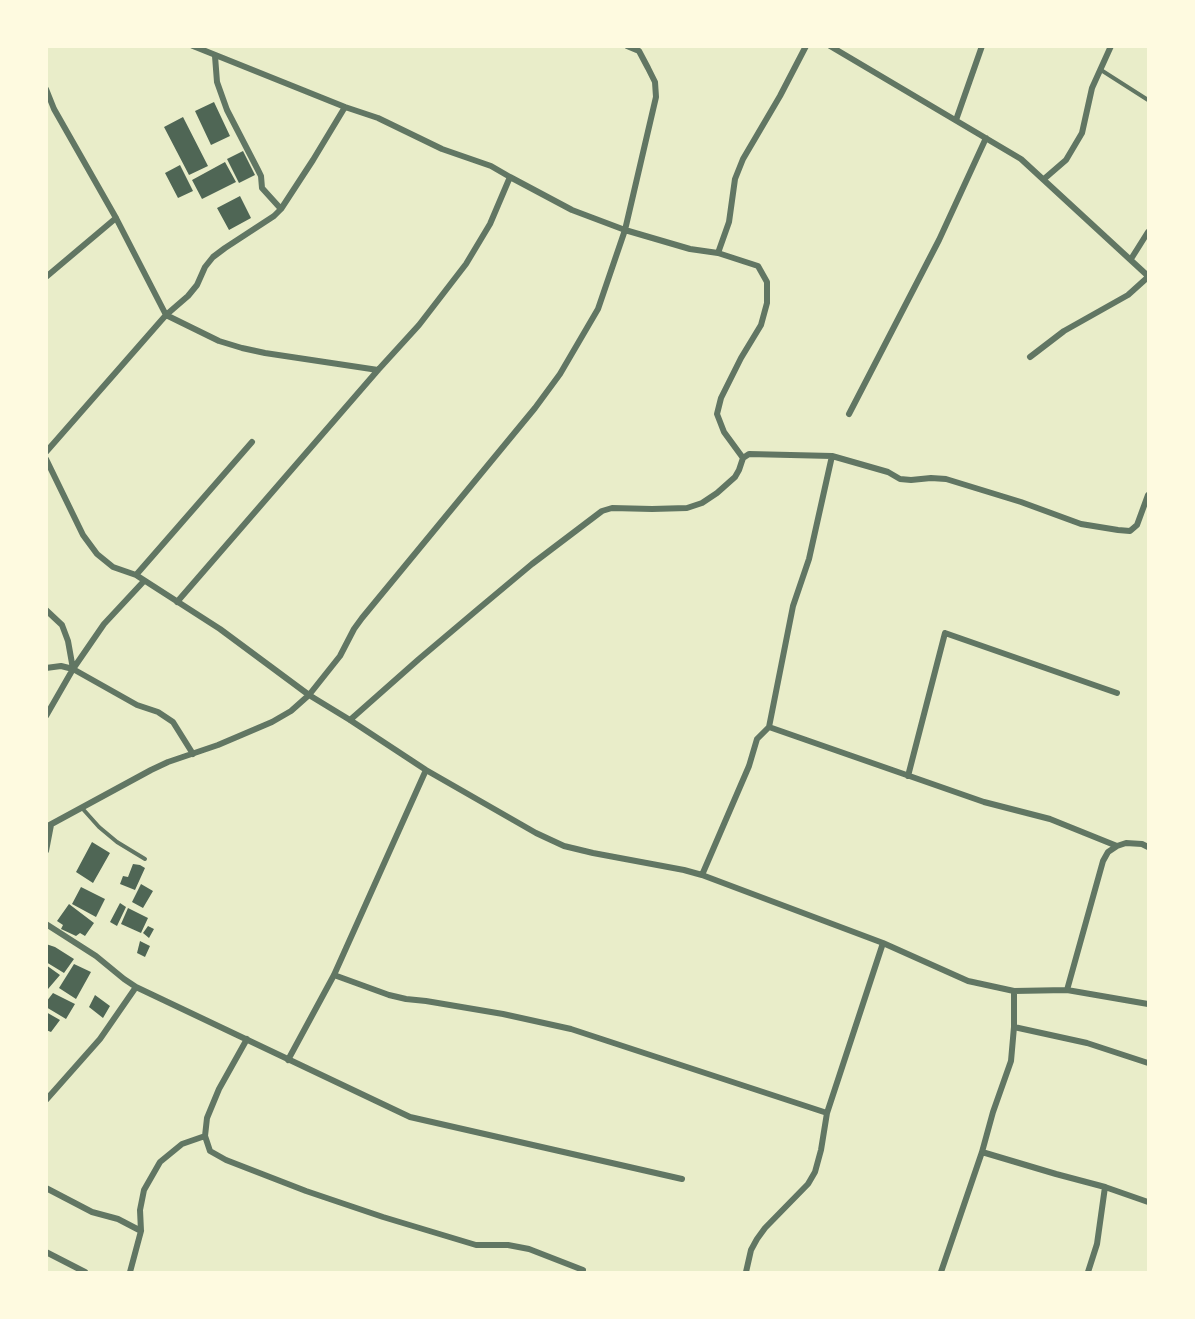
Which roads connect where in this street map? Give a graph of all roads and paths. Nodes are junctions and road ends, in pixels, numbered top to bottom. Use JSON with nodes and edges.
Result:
{"nodes":[{"id":1,"x":192,"y":46,"type":"edge"},
{"id":2,"x":627,"y":46,"type":"edge"},
{"id":3,"x":806,"y":46,"type":"edge"},
{"id":4,"x":830,"y":46,"type":"edge"},
{"id":5,"x":982,"y":46,"type":"edge"},
{"id":6,"x":1111,"y":46,"type":"edge"},
{"id":7,"x":215,"y":56,"type":"junction"},
{"id":8,"x":1100,"y":70,"type":"junction"},
{"id":9,"x":46,"y":89,"type":"edge"},
{"id":10,"x":1149,"y":100,"type":"edge"},
{"id":11,"x":345,"y":107,"type":"junction"},
{"id":12,"x":54,"y":109,"type":"junction"},
{"id":13,"x":46,"y":112,"type":"edge"},
{"id":14,"x":956,"y":120,"type":"junction"},
{"id":15,"x":986,"y":138,"type":"junction"},
{"id":16,"x":510,"y":177,"type":"junction"},
{"id":17,"x":1044,"y":179,"type":"junction"},
{"id":18,"x":281,"y":208,"type":"junction"},
{"id":19,"x":116,"y":218,"type":"junction"},
{"id":20,"x":625,"y":230,"type":"junction"},
{"id":21,"x":1149,"y":232,"type":"edge"},
{"id":22,"x":718,"y":253,"type":"junction"},
{"id":23,"x":1131,"y":259,"type":"junction"},
{"id":24,"x":46,"y":277,"type":"edge"},
{"id":25,"x":1149,"y":277,"type":"edge"},
{"id":26,"x":166,"y":315,"type":"junction"},
{"id":27,"x":1030,"y":357,"type":"dead end"},
{"id":28,"x":378,"y":370,"type":"junction"},
{"id":29,"x":849,"y":414,"type":"dead end"},
{"id":30,"x":252,"y":442,"type":"dead end"},
{"id":31,"x":46,"y":452,"type":"edge"},
{"id":32,"x":832,"y":456,"type":"junction"},
{"id":33,"x":743,"y":458,"type":"junction"},
{"id":34,"x":46,"y":459,"type":"edge"},
{"id":35,"x":1149,"y":495,"type":"edge"},
{"id":36,"x":136,"y":575,"type":"junction"},
{"id":37,"x":144,"y":581,"type":"junction"},
{"id":38,"x":177,"y":602,"type":"junction"},
{"id":39,"x":46,"y":610,"type":"edge"},
{"id":40,"x":46,"y":668,"type":"edge"},
{"id":41,"x":73,"y":669,"type":"junction"},
{"id":42,"x":1117,"y":693,"type":"dead end"},
{"id":43,"x":309,"y":695,"type":"junction"},
{"id":44,"x":46,"y":716,"type":"edge"},
{"id":45,"x":350,"y":720,"type":"junction"},
{"id":46,"x":769,"y":728,"type":"junction"},
{"id":47,"x":194,"y":754,"type":"junction"},
{"id":48,"x":426,"y":770,"type":"junction"},
{"id":49,"x":908,"y":776,"type":"junction"},
{"id":50,"x":81,"y":807,"type":"junction"},
{"id":51,"x":49,"y":826,"type":"edge"},
{"id":52,"x":1118,"y":846,"type":"junction"},
{"id":53,"x":1149,"y":847,"type":"edge"},
{"id":54,"x":46,"y":851,"type":"edge"},
{"id":55,"x":145,"y":859,"type":"dead end"},
{"id":56,"x":702,"y":875,"type":"junction"},
{"id":57,"x":46,"y":924,"type":"edge"},
{"id":58,"x":883,"y":943,"type":"junction"},
{"id":59,"x":334,"y":975,"type":"junction"},
{"id":60,"x":136,"y":987,"type":"junction"},
{"id":61,"x":1067,"y":990,"type":"junction"},
{"id":62,"x":1014,"y":991,"type":"junction"},
{"id":63,"x":1149,"y":1004,"type":"edge"},
{"id":64,"x":1014,"y":1027,"type":"junction"},
{"id":65,"x":247,"y":1040,"type":"junction"},
{"id":66,"x":288,"y":1060,"type":"junction"},
{"id":67,"x":1149,"y":1063,"type":"edge"},
{"id":68,"x":46,"y":1100,"type":"edge"},
{"id":69,"x":827,"y":1113,"type":"junction"},
{"id":70,"x":205,"y":1136,"type":"junction"},
{"id":71,"x":982,"y":1152,"type":"junction"},
{"id":72,"x":682,"y":1179,"type":"dead end"},
{"id":73,"x":1106,"y":1187,"type":"junction"},
{"id":74,"x":46,"y":1188,"type":"edge"},
{"id":75,"x":1149,"y":1202,"type":"edge"},
{"id":76,"x":141,"y":1231,"type":"junction"},
{"id":77,"x":46,"y":1252,"type":"edge"},
{"id":78,"x":583,"y":1270,"type":"dead end"},
{"id":79,"x":85,"y":1272,"type":"edge"},
{"id":80,"x":129,"y":1272,"type":"edge"},
{"id":81,"x":746,"y":1272,"type":"edge"},
{"id":82,"x":941,"y":1272,"type":"edge"},
{"id":83,"x":1088,"y":1272,"type":"edge"}],
"edges":[{"from":1,"to":7,"type":"street"},
{"from":2,"to":20,"type":"street"},
{"from":3,"to":22,"type":"street"},
{"from":4,"to":14,"type":"street"},
{"from":5,"to":14,"type":"street"},
{"from":6,"to":8,"type":"street"},
{"from":7,"to":11,"type":"street"},
{"from":7,"to":18,"type":"street"},
{"from":8,"to":10,"type":"lane"},
{"from":8,"to":17,"type":"street"},
{"from":9,"to":12,"type":"street"},
{"from":11,"to":16,"type":"street"},
{"from":11,"to":18,"type":"street"},
{"from":12,"to":13,"type":"street"},
{"from":12,"to":19,"type":"street"},
{"from":14,"to":15,"type":"street"},
{"from":15,"to":17,"type":"street"},
{"from":15,"to":29,"type":"street"},
{"from":16,"to":20,"type":"street"},
{"from":16,"to":28,"type":"street"},
{"from":17,"to":23,"type":"street"},
{"from":18,"to":26,"type":"street"},
{"from":19,"to":24,"type":"street"},
{"from":19,"to":26,"type":"street"},
{"from":20,"to":22,"type":"street"},
{"from":20,"to":43,"type":"street"},
{"from":21,"to":23,"type":"street"},
{"from":22,"to":33,"type":"street"},
{"from":23,"to":25,"type":"street"},
{"from":25,"to":27,"type":"street"},
{"from":26,"to":28,"type":"street"},
{"from":26,"to":31,"type":"street"},
{"from":28,"to":38,"type":"street"},
{"from":30,"to":36,"type":"street"},
{"from":32,"to":33,"type":"street"},
{"from":32,"to":35,"type":"street"},
{"from":32,"to":46,"type":"street"},
{"from":33,"to":45,"type":"street"},
{"from":34,"to":36,"type":"street"},
{"from":36,"to":37,"type":"street"},
{"from":37,"to":38,"type":"street"},
{"from":37,"to":41,"type":"street"},
{"from":38,"to":43,"type":"street"},
{"from":39,"to":41,"type":"street"},
{"from":40,"to":41,"type":"street"},
{"from":41,"to":44,"type":"street"},
{"from":41,"to":47,"type":"street"},
{"from":42,"to":49,"type":"street"},
{"from":43,"to":45,"type":"street"},
{"from":43,"to":47,"type":"street"},
{"from":45,"to":48,"type":"street"},
{"from":46,"to":49,"type":"street"},
{"from":46,"to":56,"type":"street"},
{"from":47,"to":50,"type":"street"},
{"from":48,"to":56,"type":"street"},
{"from":48,"to":59,"type":"street"},
{"from":49,"to":52,"type":"street"},
{"from":50,"to":51,"type":"street"},
{"from":50,"to":55,"type":"lane"},
{"from":51,"to":54,"type":"street"},
{"from":52,"to":53,"type":"street"},
{"from":52,"to":61,"type":"street"},
{"from":56,"to":58,"type":"street"},
{"from":57,"to":60,"type":"street"},
{"from":58,"to":62,"type":"street"},
{"from":58,"to":69,"type":"street"},
{"from":59,"to":66,"type":"street"},
{"from":59,"to":69,"type":"street"},
{"from":60,"to":65,"type":"street"},
{"from":60,"to":68,"type":"street"},
{"from":61,"to":62,"type":"street"},
{"from":61,"to":63,"type":"street"},
{"from":62,"to":64,"type":"street"},
{"from":64,"to":67,"type":"street"},
{"from":64,"to":71,"type":"street"},
{"from":65,"to":66,"type":"street"},
{"from":65,"to":70,"type":"street"},
{"from":66,"to":72,"type":"street"},
{"from":69,"to":81,"type":"street"},
{"from":70,"to":76,"type":"street"},
{"from":70,"to":78,"type":"street"},
{"from":71,"to":73,"type":"street"},
{"from":71,"to":82,"type":"street"},
{"from":73,"to":75,"type":"street"},
{"from":73,"to":83,"type":"street"},
{"from":74,"to":76,"type":"street"},
{"from":76,"to":80,"type":"street"},
{"from":77,"to":79,"type":"street"}]}
